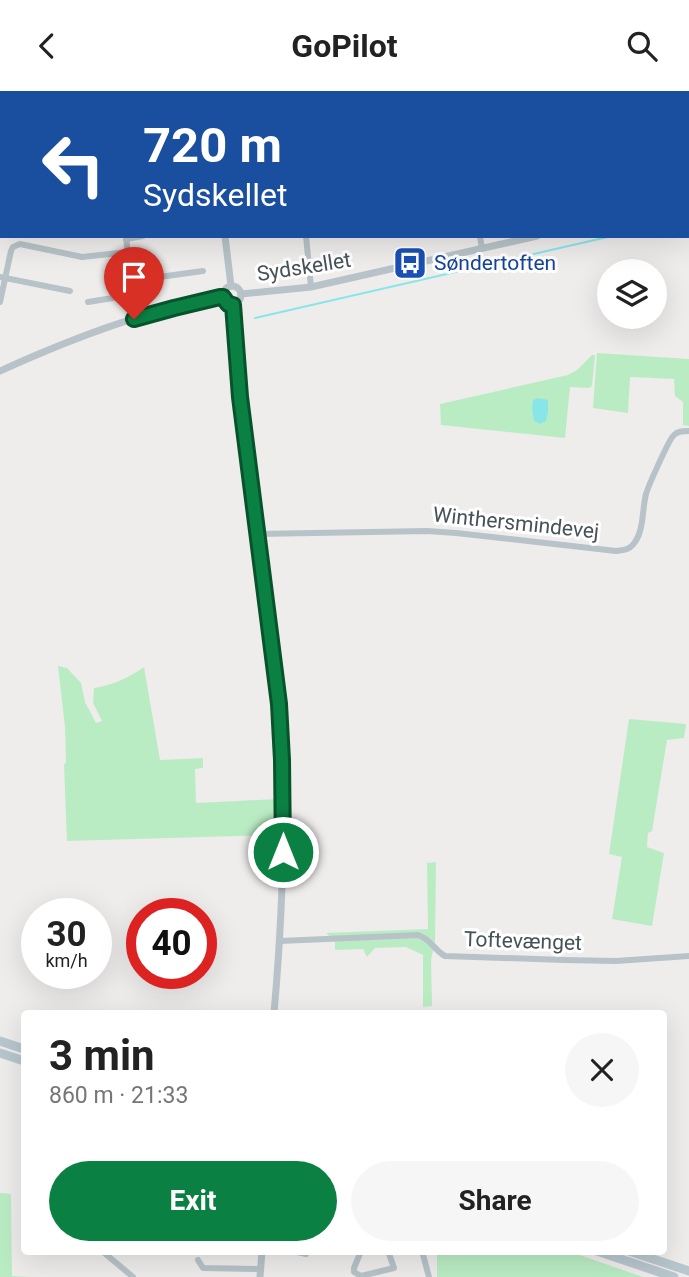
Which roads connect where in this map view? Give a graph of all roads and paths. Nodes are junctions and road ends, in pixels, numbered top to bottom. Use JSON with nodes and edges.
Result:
{"nodes":[{"id":1,"x":126,"y":238,"type":"edge"},
{"id":2,"x":225,"y":238,"type":"edge"},
{"id":3,"x":306,"y":238,"type":"edge"},
{"id":4,"x":480,"y":238,"type":"edge"},
{"id":5,"x":529,"y":238,"type":"edge"},
{"id":6,"x":482,"y":249,"type":"junction"},
{"id":7,"x":128,"y":252,"type":"junction"},
{"id":8,"x":203,"y":271,"type":"dead end"},
{"id":9,"x":2,"y":277,"type":"edge"},
{"id":10,"x":130,"y":281,"type":"junction"},
{"id":11,"x":231,"y":286,"type":"junction"},
{"id":12,"x":311,"y":287,"type":"junction"},
{"id":13,"x":70,"y":291,"type":"dead end"},
{"id":14,"x":131,"y":295,"type":"junction"},
{"id":15,"x":241,"y":295,"type":"junction"},
{"id":16,"x":223,"y":297,"type":"junction"},
{"id":17,"x":0,"y":302,"type":"edge"},
{"id":18,"x":88,"y":302,"type":"dead end"},
{"id":19,"x":233,"y":305,"type":"junction"},
{"id":20,"x":134,"y":319,"type":"junction"},
{"id":21,"x":0,"y":371,"type":"edge"},
{"id":22,"x":689,"y":431,"type":"edge"},
{"id":23,"x":257,"y":534,"type":"junction"},
{"id":24,"x":280,"y":941,"type":"junction"},
{"id":25,"x":689,"y":956,"type":"edge"},
{"id":26,"x":274,"y":1010,"type":"edge"},
{"id":27,"x":0,"y":1041,"type":"edge"},
{"id":28,"x":21,"y":1048,"type":"edge"},
{"id":29,"x":0,"y":1053,"type":"edge"},
{"id":30,"x":21,"y":1060,"type":"edge"},
{"id":31,"x":107,"y":1255,"type":"edge"},
{"id":32,"x":262,"y":1255,"type":"edge"},
{"id":33,"x":359,"y":1255,"type":"edge"},
{"id":34,"x":389,"y":1255,"type":"edge"},
{"id":35,"x":423,"y":1255,"type":"edge"},
{"id":36,"x":609,"y":1255,"type":"edge"},
{"id":37,"x":641,"y":1255,"type":"edge"},
{"id":38,"x":198,"y":1261,"type":"dead end"},
{"id":39,"x":689,"y":1271,"type":"edge"},
{"id":40,"x":261,"y":1273,"type":"edge"},
{"id":41,"x":133,"y":1277,"type":"edge"},
{"id":42,"x":429,"y":1277,"type":"edge"},
{"id":43,"x":674,"y":1277,"type":"edge"}],
"edges":[{"from":1,"to":7,"type":"street"},
{"from":2,"to":11,"type":"street"},
{"from":3,"to":12,"type":"street"},
{"from":4,"to":6,"type":"street"},
{"from":5,"to":6,"type":"street","name":"Sydskellet"},
{"from":6,"to":12,"type":"street","name":"Sydskellet"},
{"from":7,"to":9,"type":"street"},
{"from":7,"to":10,"type":"street"},
{"from":8,"to":10,"type":"street"},
{"from":9,"to":13,"type":"street"},
{"from":9,"to":17,"type":"street"},
{"from":10,"to":14,"type":"street"},
{"from":11,"to":15,"type":"street"},
{"from":11,"to":16,"type":"street"},
{"from":12,"to":15,"type":"street","name":"Sydskellet"},
{"from":14,"to":18,"type":"street"},
{"from":14,"to":20,"type":"street"},
{"from":15,"to":19,"type":"street"},
{"from":16,"to":19,"type":"street"},
{"from":16,"to":20,"type":"street"},
{"from":19,"to":23,"type":"street"},
{"from":20,"to":21,"type":"street"},
{"from":22,"to":23,"type":"street","name":"Winthersmindevej"},
{"from":23,"to":24,"type":"street"},
{"from":24,"to":25,"type":"street","name":"Toftevænget"},
{"from":24,"to":26,"type":"street"},
{"from":27,"to":28,"type":"main road"},
{"from":29,"to":30,"type":"main road"},
{"from":31,"to":41,"type":"street"},
{"from":32,"to":40,"type":"street"},
{"from":33,"to":34,"type":"street"},
{"from":35,"to":42,"type":"street"},
{"from":36,"to":43,"type":"main road"},
{"from":37,"to":39,"type":"main road"},
{"from":38,"to":40,"type":"street"}]}
